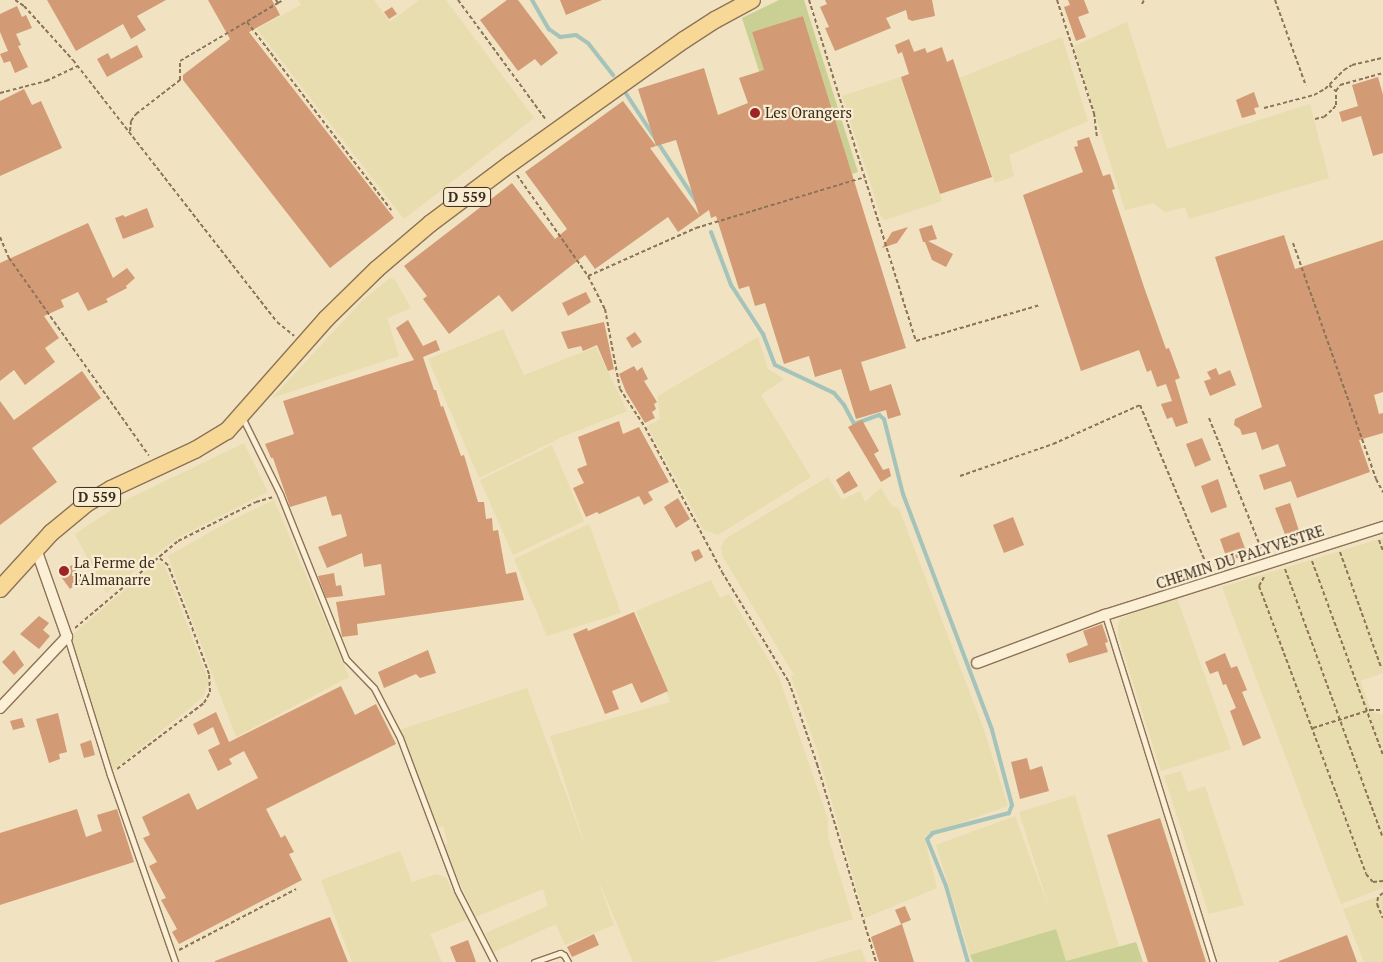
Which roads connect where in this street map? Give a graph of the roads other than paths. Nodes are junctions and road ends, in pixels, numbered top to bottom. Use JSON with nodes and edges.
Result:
{"nodes":[{"id":1,"x":752,"y":0,"type":"edge"},
{"id":2,"x":242,"y":417,"type":"junction"},
{"id":3,"x":1383,"y":527,"type":"edge"},
{"id":4,"x":36,"y":548,"type":"junction"},
{"id":5,"x":0,"y":589,"type":"edge"},
{"id":6,"x":1105,"y":615,"type":"junction"},
{"id":7,"x":67,"y":637,"type":"junction"},
{"id":8,"x":976,"y":663,"type":"dead end"},
{"id":9,"x":0,"y":708,"type":"edge"},
{"id":10,"x":175,"y":962,"type":"edge"},
{"id":11,"x":494,"y":962,"type":"edge"},
{"id":12,"x":534,"y":962,"type":"edge"},
{"id":13,"x":568,"y":962,"type":"edge"},
{"id":14,"x":1213,"y":962,"type":"edge"}],
"edges":[{"from":1,"to":2,"type":"main road","number":"D 559"},
{"from":2,"to":4,"type":"main road","number":"D 559"},
{"from":2,"to":11,"type":"lane"},
{"from":3,"to":6,"type":"street","name":"CHEMIN DU PALYVESTRE"},
{"from":4,"to":5,"type":"main road","number":"D 559"},
{"from":4,"to":7,"type":"street"},
{"from":6,"to":8,"type":"street","name":"CHEMIN DU PALYVESTRE"},
{"from":6,"to":14,"type":"lane"},
{"from":7,"to":9,"type":"street"},
{"from":7,"to":10,"type":"lane"},
{"from":12,"to":13,"type":"lane"}]}
